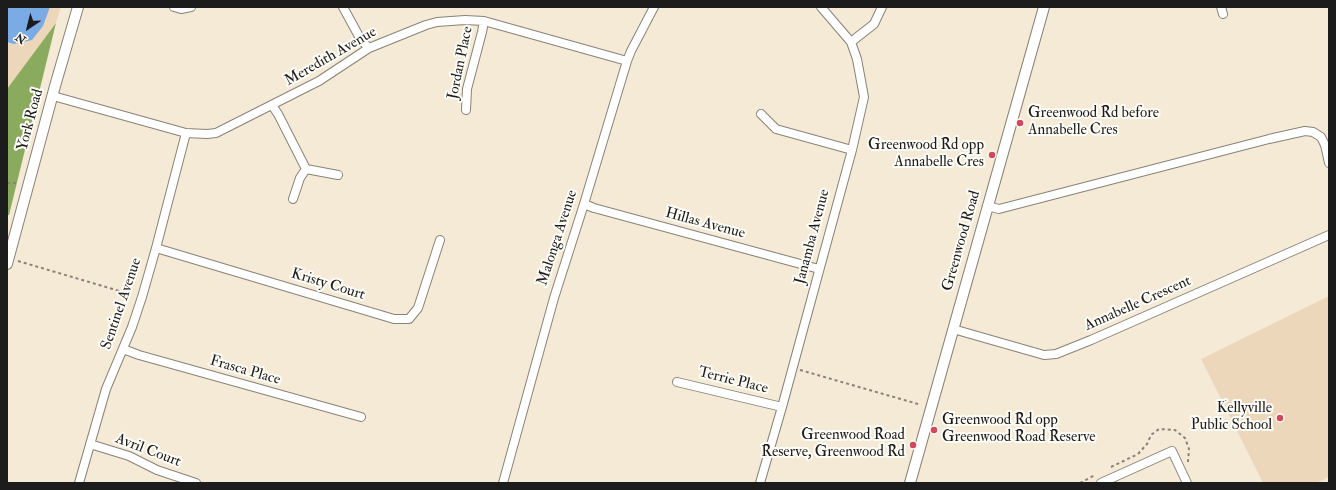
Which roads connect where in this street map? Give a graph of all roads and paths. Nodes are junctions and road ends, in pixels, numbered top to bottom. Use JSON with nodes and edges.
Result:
{"nodes":[{"id":1,"x":78,"y":7,"type":"edge"},
{"id":2,"x":174,"y":7,"type":"edge"},
{"id":3,"x":191,"y":7,"type":"edge"},
{"id":4,"x":343,"y":7,"type":"edge"},
{"id":5,"x":654,"y":7,"type":"edge"},
{"id":6,"x":821,"y":7,"type":"edge"},
{"id":7,"x":882,"y":7,"type":"edge"},
{"id":8,"x":1044,"y":7,"type":"edge"},
{"id":9,"x":484,"y":21,"type":"junction"},
{"id":10,"x":851,"y":42,"type":"junction"},
{"id":11,"x":369,"y":48,"type":"junction"},
{"id":12,"x":627,"y":61,"type":"junction"},
{"id":13,"x":52,"y":96,"type":"junction"},
{"id":14,"x":272,"y":105,"type":"junction"},
{"id":15,"x":466,"y":110,"type":"dead end"},
{"id":16,"x":761,"y":114,"type":"dead end"},
{"id":17,"x":186,"y":133,"type":"junction"},
{"id":18,"x":852,"y":150,"type":"junction"},
{"id":19,"x":1329,"y":163,"type":"edge"},
{"id":20,"x":306,"y":169,"type":"junction"},
{"id":21,"x":338,"y":175,"type":"dead end"},
{"id":22,"x":293,"y":199,"type":"dead end"},
{"id":23,"x":584,"y":204,"type":"junction"},
{"id":24,"x":987,"y":206,"type":"junction"},
{"id":25,"x":1329,"y":235,"type":"edge"},
{"id":26,"x":440,"y":240,"type":"dead end"},
{"id":27,"x":156,"y":248,"type":"junction"},
{"id":28,"x":8,"y":261,"type":"edge"},
{"id":29,"x":819,"y":269,"type":"junction"},
{"id":30,"x":142,"y":297,"type":"junction"},
{"id":31,"x":953,"y":329,"type":"junction"},
{"id":32,"x":123,"y":349,"type":"junction"},
{"id":33,"x":792,"y":368,"type":"junction"},
{"id":34,"x":677,"y":382,"type":"dead end"},
{"id":35,"x":918,"y":404,"type":"dead end"},
{"id":36,"x":782,"y":407,"type":"junction"},
{"id":37,"x":361,"y":417,"type":"dead end"},
{"id":38,"x":90,"y":444,"type":"junction"},
{"id":39,"x":80,"y":483,"type":"edge"},
{"id":40,"x":196,"y":483,"type":"edge"},
{"id":41,"x":503,"y":483,"type":"edge"},
{"id":42,"x":760,"y":483,"type":"edge"},
{"id":43,"x":910,"y":483,"type":"edge"},
{"id":44,"x":1101,"y":483,"type":"edge"},
{"id":45,"x":1187,"y":483,"type":"edge"}],
"edges":[{"from":1,"to":13,"type":"street","name":"York Road"},
{"from":2,"to":3,"type":"street"},
{"from":4,"to":11,"type":"street"},
{"from":5,"to":12,"type":"street","name":"Malonga Avenue"},
{"from":6,"to":10,"type":"street","name":"Janamba Avenue"},
{"from":7,"to":10,"type":"street"},
{"from":8,"to":24,"type":"street","name":"Greenwood Road"},
{"from":9,"to":11,"type":"street","name":"Meredith Avenue"},
{"from":9,"to":12,"type":"street","name":"Meredith Avenue"},
{"from":9,"to":15,"type":"street","name":"Jordan Place"},
{"from":10,"to":18,"type":"street","name":"Janamba Avenue"},
{"from":11,"to":14,"type":"street","name":"Meredith Avenue"},
{"from":12,"to":23,"type":"street","name":"Malonga Avenue"},
{"from":13,"to":17,"type":"street","name":"Meredith Avenue"},
{"from":13,"to":28,"type":"street","name":"York Road"},
{"from":14,"to":17,"type":"street","name":"Meredith Avenue"},
{"from":14,"to":20,"type":"street"},
{"from":16,"to":18,"type":"street"},
{"from":17,"to":27,"type":"street","name":"Sentinel Avenue"},
{"from":18,"to":29,"type":"street","name":"Janamba Avenue"},
{"from":19,"to":24,"type":"street"},
{"from":20,"to":21,"type":"street"},
{"from":20,"to":22,"type":"street"},
{"from":23,"to":29,"type":"street","name":"Hillas Avenue"},
{"from":23,"to":41,"type":"street","name":"Malonga Avenue"},
{"from":24,"to":31,"type":"street","name":"Greenwood Road"},
{"from":25,"to":31,"type":"street","name":"Annabelle Crescent"},
{"from":26,"to":27,"type":"street","name":"Kristy Court"},
{"from":27,"to":30,"type":"street","name":"Sentinel Avenue"},
{"from":28,"to":30,"type":"path"},
{"from":29,"to":33,"type":"street","name":"Janamba Avenue"},
{"from":30,"to":32,"type":"street","name":"Sentinel Avenue"},
{"from":31,"to":43,"type":"street","name":"Greenwood Road"},
{"from":32,"to":37,"type":"street","name":"Frasca Place"},
{"from":32,"to":38,"type":"street","name":"Sentinel Avenue"},
{"from":33,"to":35,"type":"path"},
{"from":33,"to":36,"type":"street","name":"Janamba Avenue"},
{"from":34,"to":36,"type":"street","name":"Terrie Place"},
{"from":36,"to":42,"type":"street","name":"Janamba Avenue"},
{"from":38,"to":39,"type":"street","name":"Sentinel Avenue"},
{"from":38,"to":40,"type":"street","name":"Avril Court"},
{"from":44,"to":45,"type":"street"}]}
